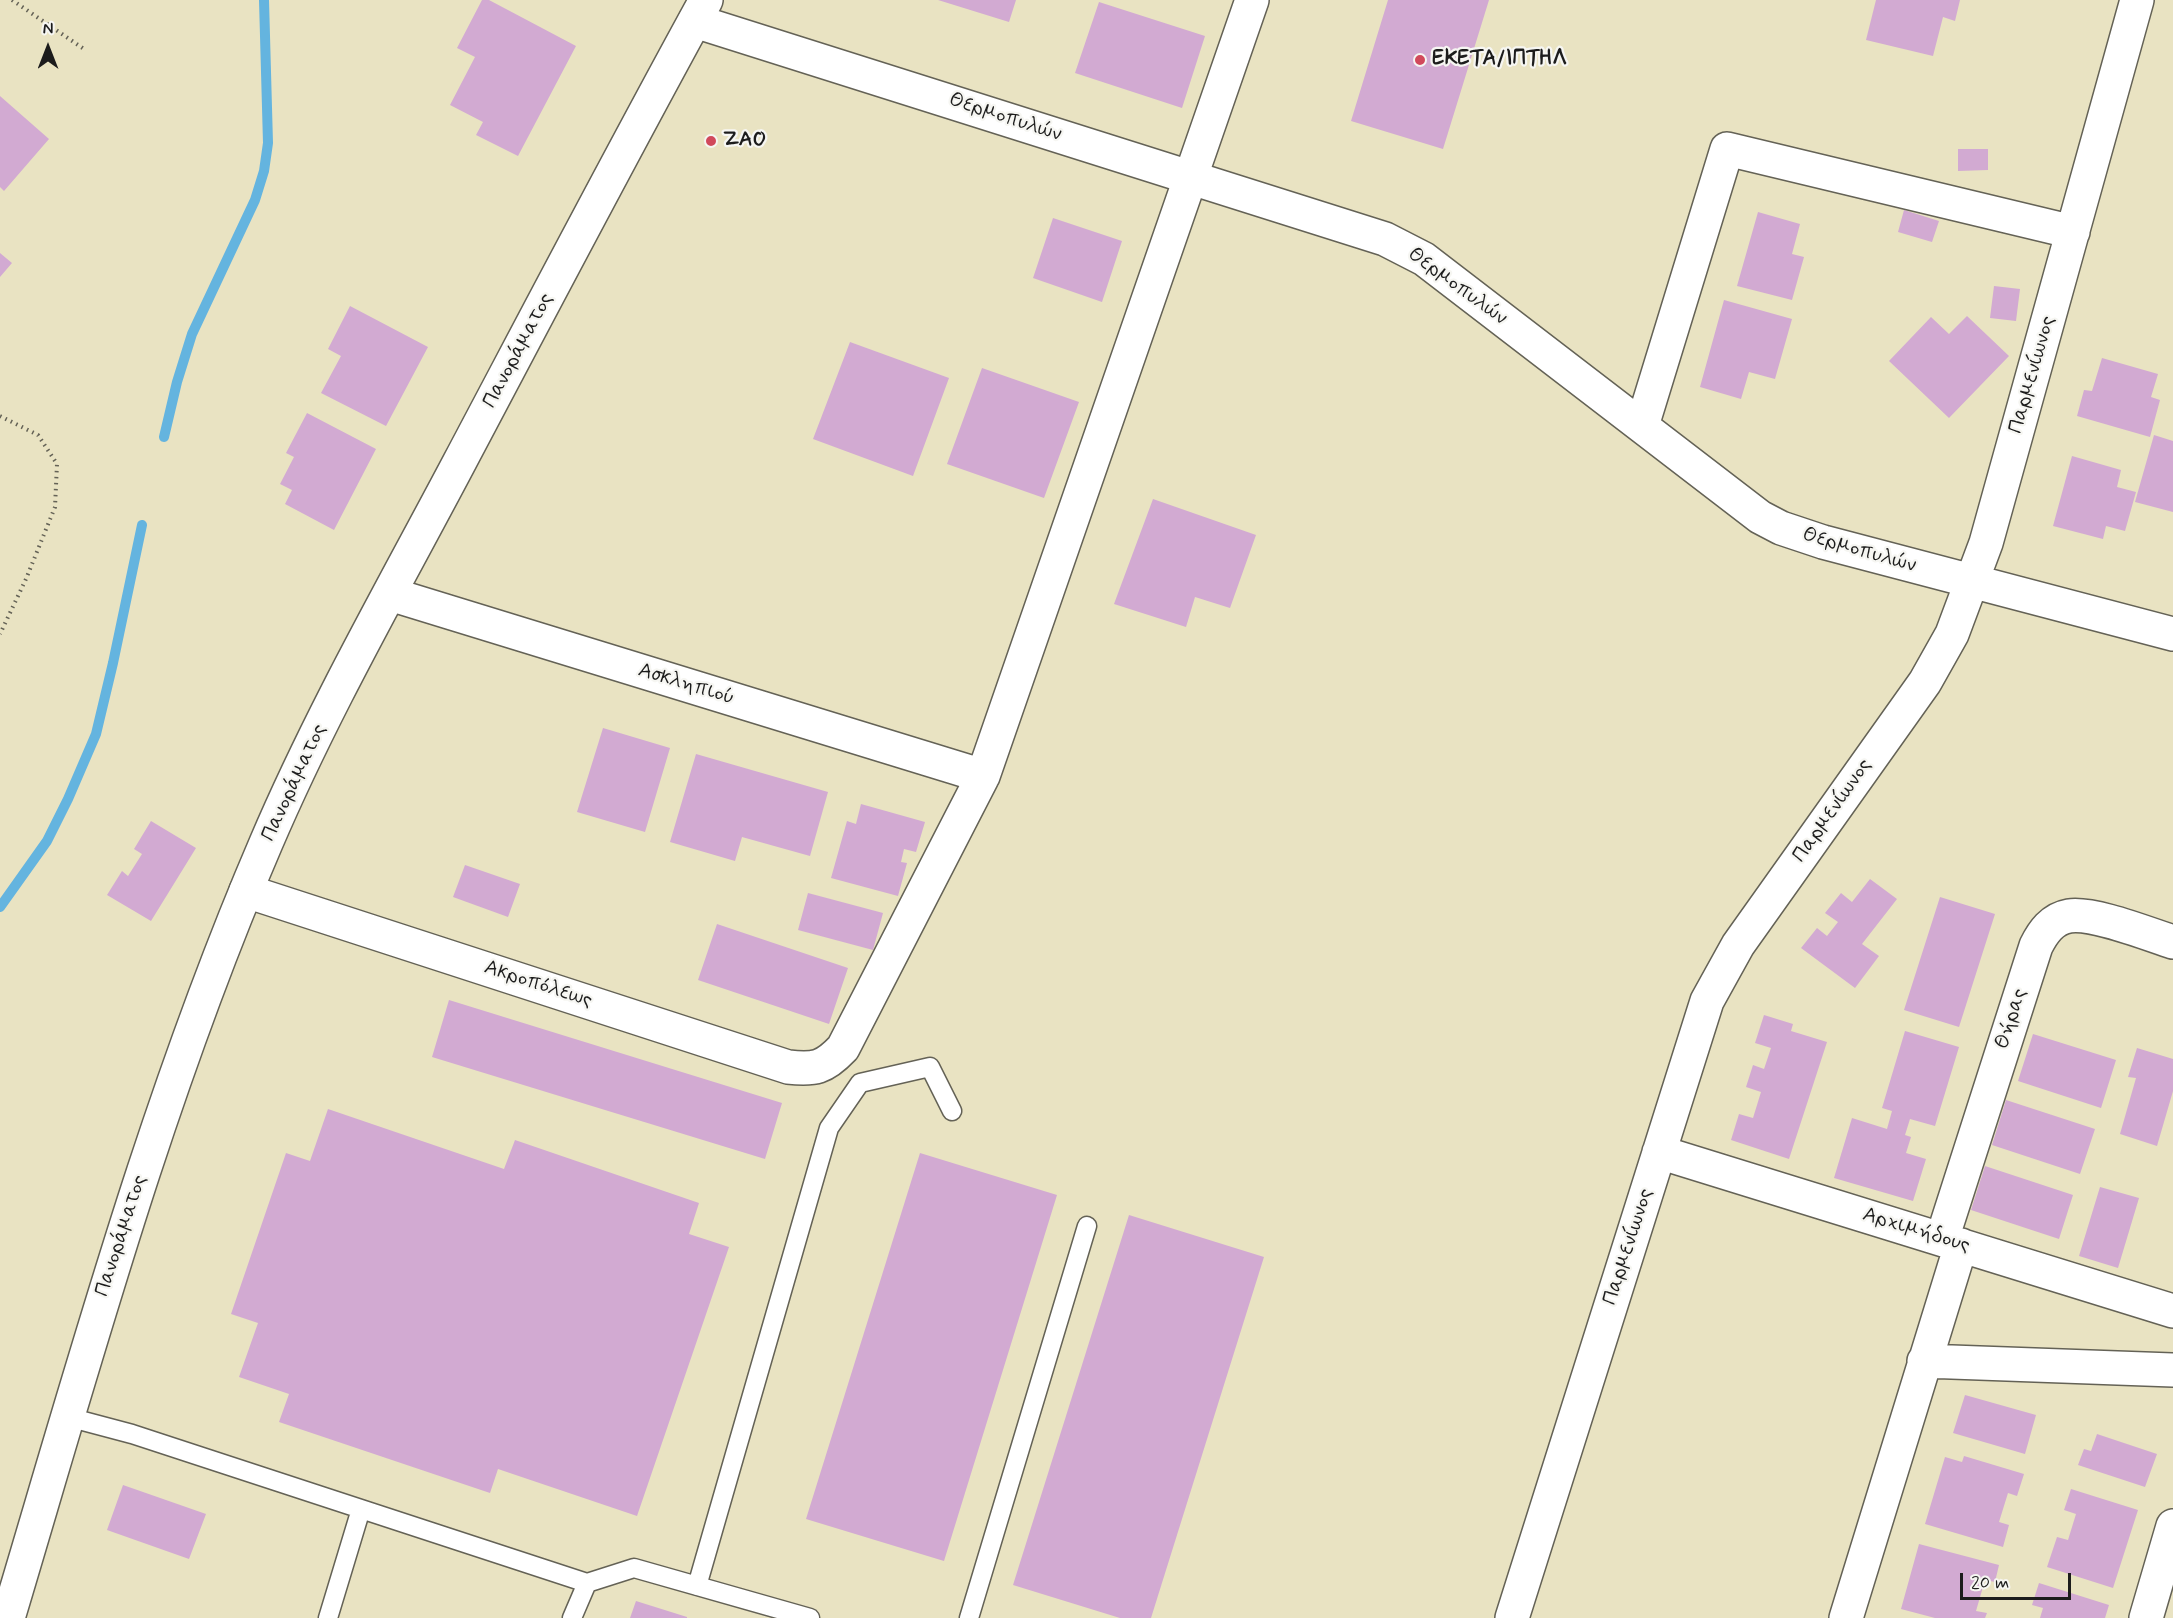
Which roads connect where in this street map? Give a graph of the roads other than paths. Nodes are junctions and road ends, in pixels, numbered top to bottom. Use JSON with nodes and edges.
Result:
{"nodes":[{"id":1,"x":1252,"y":0,"type":"edge"},
{"id":2,"x":2137,"y":0,"type":"edge"},
{"id":3,"x":701,"y":10,"type":"edge"},
{"id":4,"x":1190,"y":176,"type":"junction"},
{"id":5,"x":2073,"y":232,"type":"junction"},
{"id":6,"x":1642,"y":426,"type":"junction"},
{"id":7,"x":1972,"y":583,"type":"junction"},
{"id":8,"x":390,"y":594,"type":"junction"},
{"id":9,"x":2173,"y":634,"type":"edge"},
{"id":10,"x":982,"y":776,"type":"junction"},
{"id":11,"x":246,"y":891,"type":"junction"},
{"id":12,"x":2173,"y":942,"type":"edge"},
{"id":13,"x":952,"y":1111,"type":"dead end"},
{"id":14,"x":1659,"y":1152,"type":"junction"},
{"id":15,"x":1087,"y":1226,"type":"dead end"},
{"id":16,"x":1951,"y":1242,"type":"junction"},
{"id":17,"x":2173,"y":1311,"type":"edge"},
{"id":18,"x":1924,"y":1361,"type":"junction"},
{"id":19,"x":2173,"y":1370,"type":"edge"},
{"id":20,"x":68,"y":1417,"type":"junction"},
{"id":21,"x":361,"y":1509,"type":"junction"},
{"id":22,"x":2173,"y":1526,"type":"edge"},
{"id":23,"x":587,"y":1583,"type":"junction"},
{"id":24,"x":697,"y":1586,"type":"junction"},
{"id":25,"x":8,"y":1618,"type":"edge"},
{"id":26,"x":328,"y":1618,"type":"edge"},
{"id":27,"x":572,"y":1618,"type":"edge"},
{"id":28,"x":810,"y":1618,"type":"edge"},
{"id":29,"x":969,"y":1618,"type":"edge"},
{"id":30,"x":1512,"y":1618,"type":"edge"},
{"id":31,"x":1846,"y":1618,"type":"edge"},
{"id":32,"x":2146,"y":1618,"type":"edge"}],
"edges":[{"from":1,"to":4,"type":"street"},
{"from":2,"to":5,"type":"street","name":"Παρμενίωνος"},
{"from":3,"to":4,"type":"street","name":"Θερμοπυλών"},
{"from":3,"to":8,"type":"street","name":"Πανοράματος"},
{"from":4,"to":6,"type":"street","name":"Θερμοπυλών"},
{"from":4,"to":10,"type":"street"},
{"from":5,"to":6,"type":"street"},
{"from":5,"to":7,"type":"street","name":"Παρμενίωνος"},
{"from":6,"to":7,"type":"street","name":"Θερμοπυλών"},
{"from":7,"to":9,"type":"street","name":"Θερμοπυλών"},
{"from":7,"to":14,"type":"street","name":"Παρμενίωνος"},
{"from":8,"to":10,"type":"street","name":"Ασκληπιού"},
{"from":8,"to":11,"type":"street","name":"Πανοράματος"},
{"from":10,"to":11,"type":"street","name":"Ακροπόλεως"},
{"from":11,"to":20,"type":"street","name":"Πανοράματος"},
{"from":12,"to":16,"type":"street","name":"Θήρας"},
{"from":13,"to":24,"type":"lane"},
{"from":14,"to":16,"type":"street","name":"Αρχιμήδους"},
{"from":14,"to":30,"type":"street","name":"Παρμενίωνος"},
{"from":15,"to":29,"type":"lane"},
{"from":16,"to":17,"type":"street","name":"Αρχιμήδους"},
{"from":16,"to":18,"type":"street","name":"Θήρας"},
{"from":18,"to":19,"type":"street"},
{"from":18,"to":31,"type":"street","name":"Θήρας"},
{"from":20,"to":21,"type":"lane"},
{"from":20,"to":25,"type":"street","name":"Πανοράματος"},
{"from":21,"to":23,"type":"lane"},
{"from":21,"to":26,"type":"lane"},
{"from":22,"to":32,"type":"street"},
{"from":23,"to":24,"type":"lane"},
{"from":23,"to":27,"type":"lane"},
{"from":24,"to":28,"type":"lane"}]}
